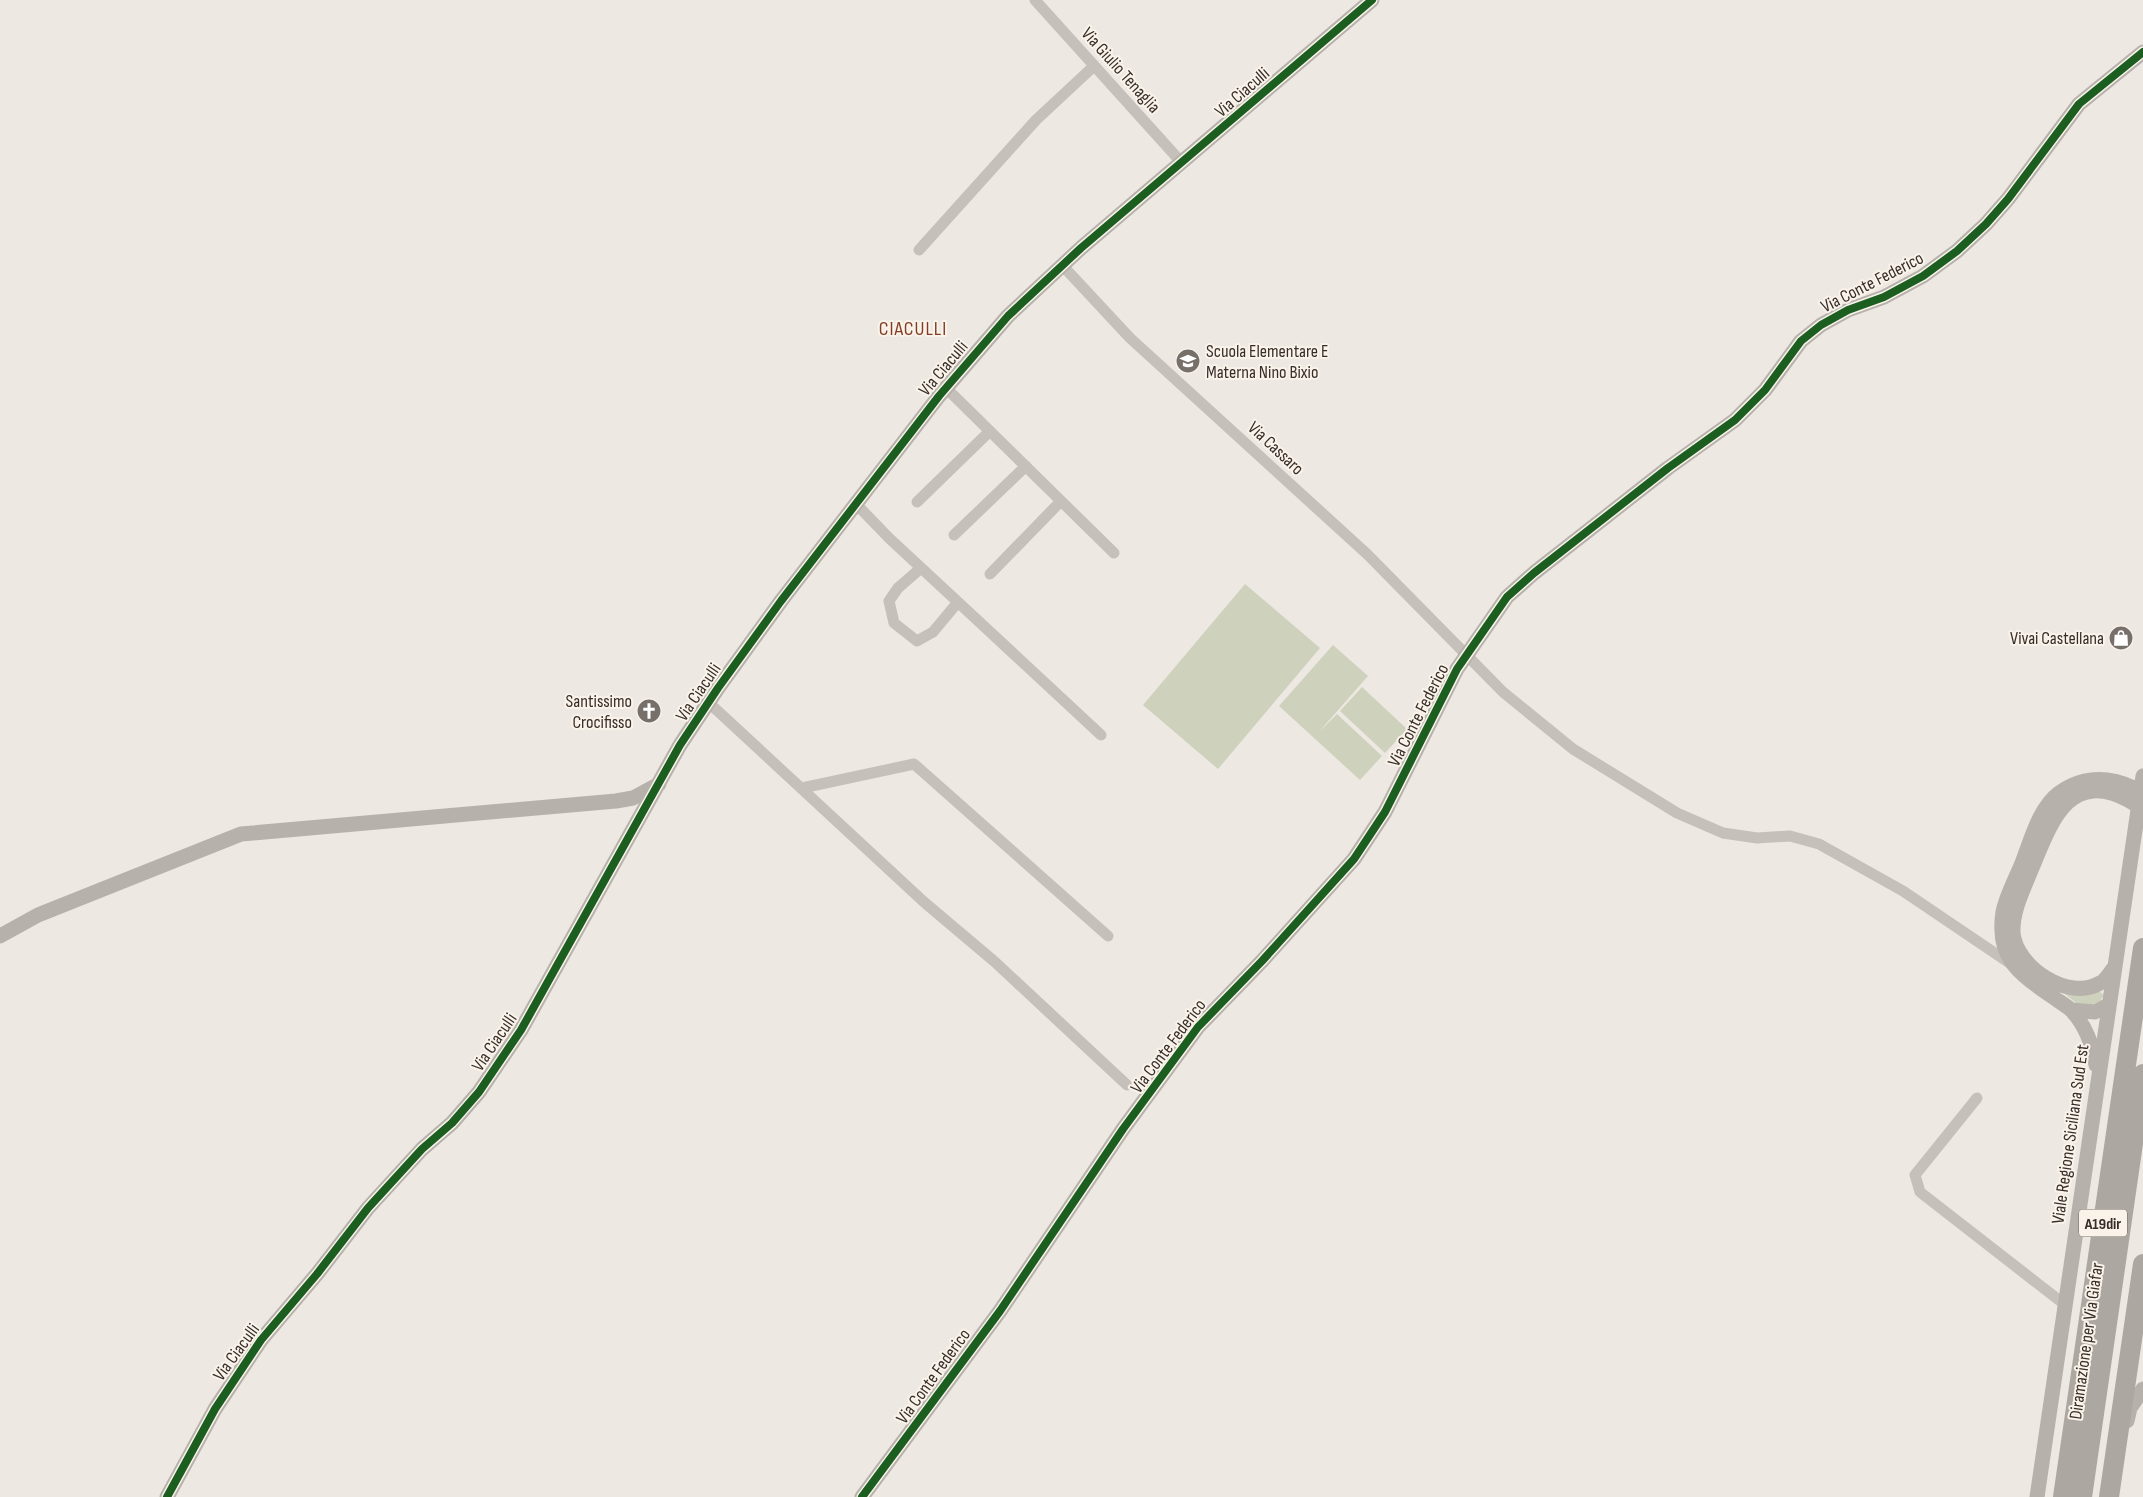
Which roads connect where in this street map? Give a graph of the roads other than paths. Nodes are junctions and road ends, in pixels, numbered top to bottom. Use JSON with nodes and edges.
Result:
{"nodes":[{"id":1,"x":1035,"y":0,"type":"edge"},
{"id":2,"x":1372,"y":0,"type":"edge"},
{"id":3,"x":2143,"y":52,"type":"edge"},
{"id":4,"x":1094,"y":66,"type":"junction"},
{"id":5,"x":2136,"y":67,"type":"edge"},
{"id":6,"x":1182,"y":163,"type":"junction"},
{"id":7,"x":919,"y":250,"type":"dead end"},
{"id":8,"x":1062,"y":265,"type":"junction"},
{"id":9,"x":946,"y":388,"type":"junction"},
{"id":10,"x":990,"y":431,"type":"junction"},
{"id":11,"x":1026,"y":466,"type":"junction"},
{"id":12,"x":1061,"y":501,"type":"junction"},
{"id":13,"x":918,"y":502,"type":"dead end"},
{"id":14,"x":857,"y":505,"type":"junction"},
{"id":15,"x":954,"y":535,"type":"dead end"},
{"id":16,"x":1114,"y":554,"type":"dead end"},
{"id":17,"x":921,"y":568,"type":"junction"},
{"id":18,"x":990,"y":574,"type":"dead end"},
{"id":19,"x":958,"y":602,"type":"junction"},
{"id":20,"x":1467,"y":655,"type":"junction"},
{"id":21,"x":708,"y":702,"type":"junction"},
{"id":22,"x":1101,"y":735,"type":"dead end"},
{"id":23,"x":659,"y":784,"type":"junction"},
{"id":24,"x":802,"y":788,"type":"junction"},
{"id":25,"x":2139,"y":794,"type":"edge"},
{"id":26,"x":0,"y":936,"type":"edge"},
{"id":27,"x":1108,"y":936,"type":"dead end"},
{"id":28,"x":2143,"y":948,"type":"edge"},
{"id":29,"x":2012,"y":965,"type":"junction"},
{"id":30,"x":2114,"y":968,"type":"junction"},
{"id":31,"x":2108,"y":1004,"type":"junction"},
{"id":32,"x":2071,"y":1010,"type":"junction"},
{"id":33,"x":2143,"y":1074,"type":"edge"},
{"id":34,"x":2097,"y":1079,"type":"junction"},
{"id":35,"x":1127,"y":1085,"type":"dead end"},
{"id":36,"x":1976,"y":1098,"type":"dead end"},
{"id":37,"x":2143,"y":1264,"type":"edge"},
{"id":38,"x":2064,"y":1304,"type":"junction"},
{"id":39,"x":2143,"y":1389,"type":"edge"},
{"id":40,"x":167,"y":1497,"type":"edge"},
{"id":41,"x":862,"y":1497,"type":"edge"},
{"id":42,"x":2037,"y":1497,"type":"edge"},
{"id":43,"x":2063,"y":1497,"type":"edge"},
{"id":44,"x":2082,"y":1497,"type":"edge"},
{"id":45,"x":2109,"y":1497,"type":"edge"},
{"id":46,"x":2116,"y":1497,"type":"edge"}],
"edges":[{"from":1,"to":4,"type":"street","name":"Via Giulio Tenaglia"},
{"from":2,"to":6,"type":"street","name":"Via Ciaculli"},
{"from":3,"to":5,"type":"street","name":"Via Conte Federico"},
{"from":4,"to":6,"type":"street","name":"Via Giulio Tenaglia"},
{"from":4,"to":7,"type":"street"},
{"from":5,"to":20,"type":"street","name":"Via Conte Federico"},
{"from":6,"to":8,"type":"street","name":"Via Ciaculli"},
{"from":8,"to":9,"type":"street","name":"Via Ciaculli"},
{"from":8,"to":20,"type":"street","name":"Via Cassaro"},
{"from":9,"to":10,"type":"street"},
{"from":9,"to":14,"type":"street","name":"Via Ciaculli"},
{"from":10,"to":11,"type":"street"},
{"from":10,"to":13,"type":"street"},
{"from":11,"to":12,"type":"street"},
{"from":11,"to":15,"type":"street"},
{"from":12,"to":16,"type":"street"},
{"from":12,"to":18,"type":"street"},
{"from":14,"to":17,"type":"street"},
{"from":14,"to":21,"type":"street","name":"Via Ciaculli"},
{"from":17,"to":19,"type":"street"},
{"from":17,"to":19,"type":"street"},
{"from":19,"to":22,"type":"street"},
{"from":20,"to":29,"type":"street","name":"Via Cassaro"},
{"from":20,"to":41,"type":"street","name":"Via Conte Federico"},
{"from":21,"to":23,"type":"street","name":"Via Ciaculli"},
{"from":21,"to":24,"type":"street"},
{"from":23,"to":26,"type":"street"},
{"from":23,"to":40,"type":"street","name":"Via Ciaculli"},
{"from":24,"to":27,"type":"street"},
{"from":24,"to":35,"type":"street"},
{"from":25,"to":29,"type":"street"},
{"from":25,"to":30,"type":"street","name":"Viale Regione Siciliana Sud Est"},
{"from":25,"to":30,"type":"street"},
{"from":28,"to":43,"type":"highway","name":"Diramazione per Via Giafar","number":"A19dir"},
{"from":29,"to":32,"type":"street"},
{"from":30,"to":31,"type":"street","name":"Viale Regione Siciliana Sud Est"},
{"from":31,"to":32,"type":"street"},
{"from":31,"to":34,"type":"street","name":"Viale Regione Siciliana Sud Est"},
{"from":32,"to":34,"type":"street"},
{"from":33,"to":44,"type":"highway","name":"Diramazione per Via Giafar","number":"A19dir"},
{"from":34,"to":38,"type":"street","name":"Viale Regione Siciliana Sud Est"},
{"from":36,"to":38,"type":"street"},
{"from":37,"to":45,"type":"highway"},
{"from":38,"to":42,"type":"street","name":"Viale Regione Siciliana Sud Est"},
{"from":39,"to":46,"type":"street"}]}
